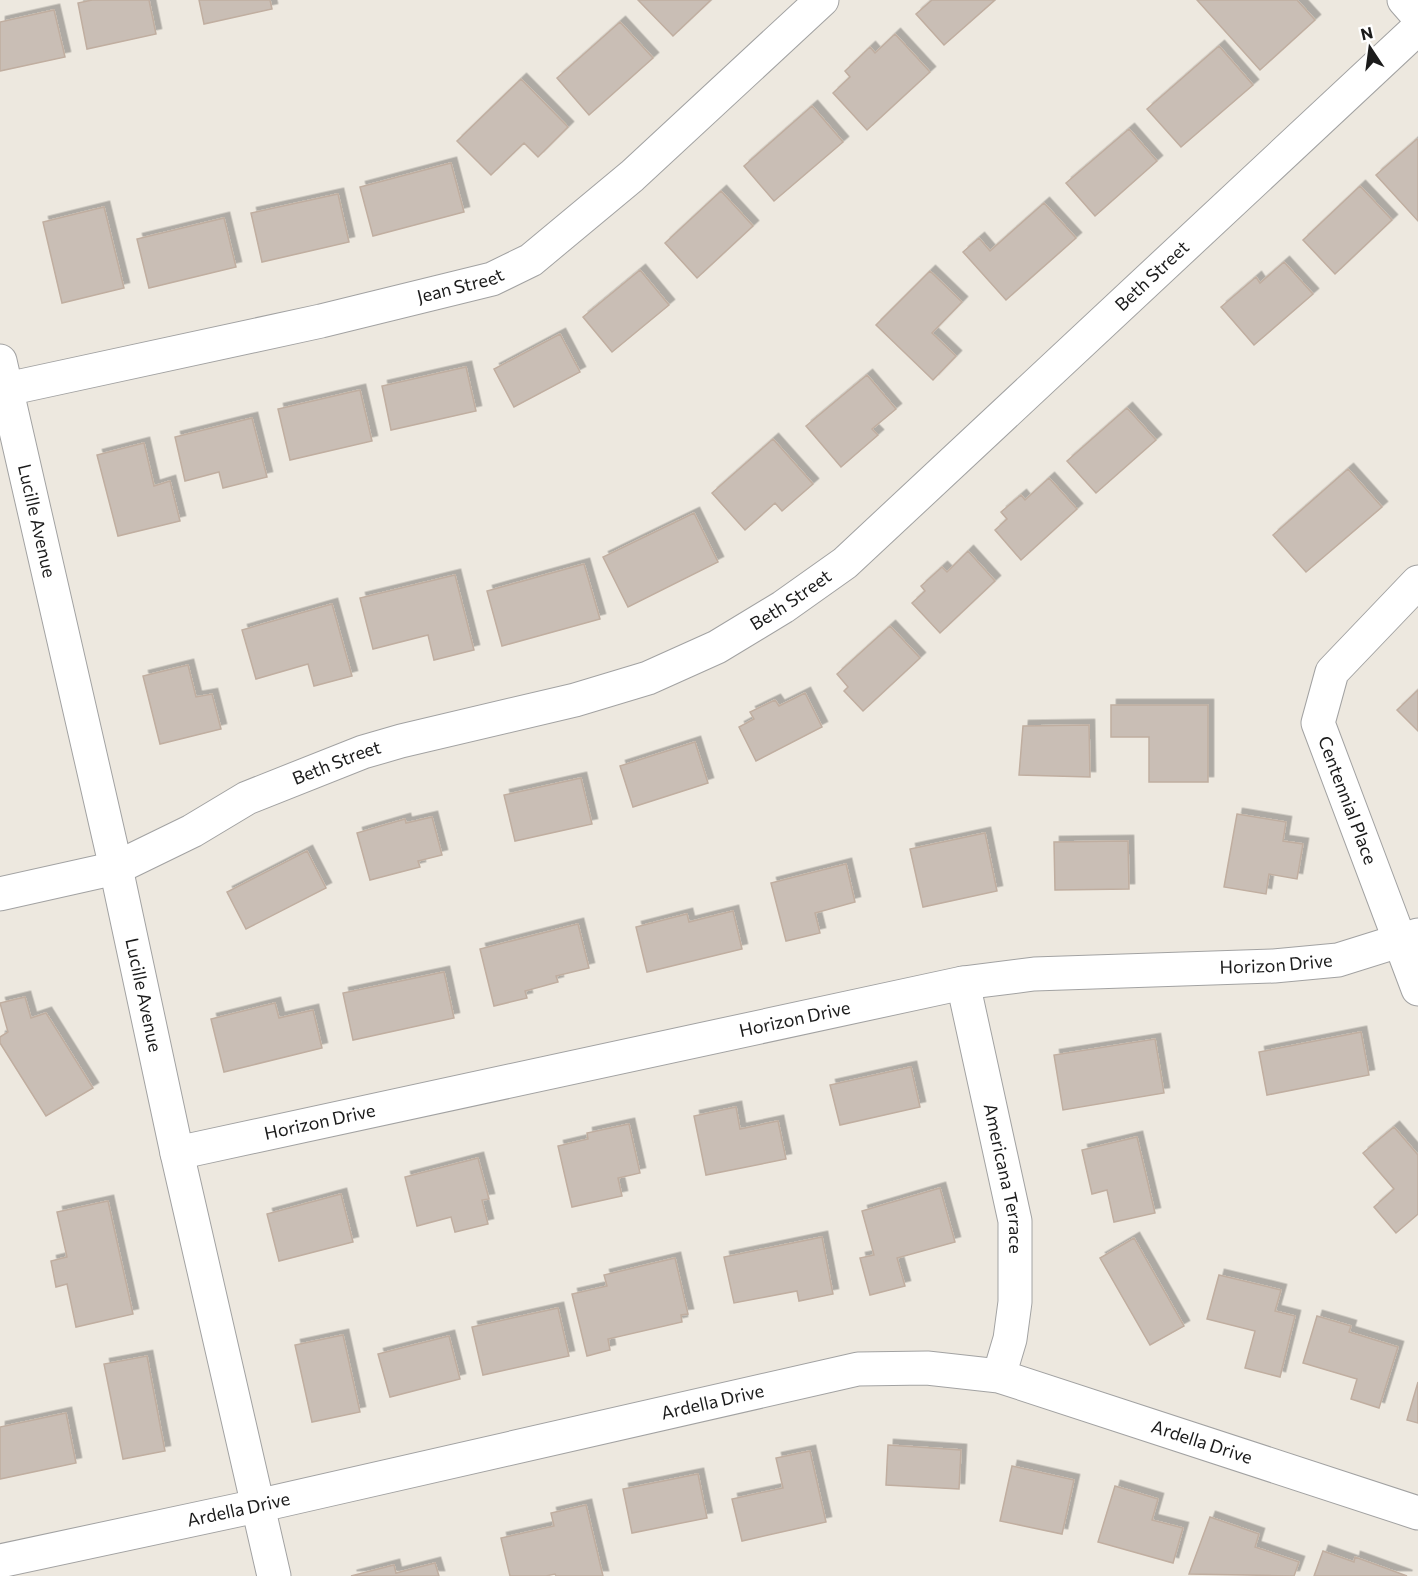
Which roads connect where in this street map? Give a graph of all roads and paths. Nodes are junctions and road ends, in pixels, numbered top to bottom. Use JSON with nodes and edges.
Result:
{"nodes":[{"id":1,"x":822,"y":0,"type":"edge"},
{"id":2,"x":1404,"y":0,"type":"edge"},
{"id":3,"x":1418,"y":16,"type":"edge"},
{"id":4,"x":1418,"y":28,"type":"edge"},
{"id":5,"x":4,"y":395,"type":"edge"},
{"id":6,"x":1418,"y":582,"type":"edge"},
{"id":7,"x":116,"y":867,"type":"junction"},
{"id":8,"x":0,"y":894,"type":"edge"},
{"id":9,"x":1409,"y":938,"type":"edge"},
{"id":10,"x":963,"y":982,"type":"junction"},
{"id":11,"x":1418,"y":989,"type":"edge"},
{"id":12,"x":177,"y":1153,"type":"junction"},
{"id":13,"x":999,"y":1376,"type":"junction"},
{"id":14,"x":257,"y":1506,"type":"junction"},
{"id":15,"x":1418,"y":1513,"type":"edge"},
{"id":16,"x":0,"y":1561,"type":"edge"},
{"id":17,"x":274,"y":1576,"type":"edge"}],
"edges":[{"from":1,"to":5,"type":"street","name":"Jean Street"},
{"from":2,"to":3,"type":"street"},
{"from":4,"to":7,"type":"street","name":"Beth Street"},
{"from":5,"to":7,"type":"street","name":"Lucille Avenue"},
{"from":6,"to":9,"type":"street","name":"Centennial Place"},
{"from":7,"to":8,"type":"street","name":"Beth Street"},
{"from":7,"to":12,"type":"street","name":"Lucille Avenue"},
{"from":9,"to":10,"type":"street","name":"Horizon Drive"},
{"from":9,"to":11,"type":"street","name":"Centennial Place"},
{"from":10,"to":12,"type":"street","name":"Horizon Drive"},
{"from":10,"to":13,"type":"street","name":"Americana Terrace"},
{"from":12,"to":14,"type":"street","name":"Lucille Avenue"},
{"from":13,"to":14,"type":"street","name":"Ardella Drive"},
{"from":13,"to":15,"type":"street","name":"Ardella Drive"},
{"from":14,"to":16,"type":"street","name":"Ardella Drive"},
{"from":14,"to":17,"type":"street","name":"Lucille Avenue"}]}
